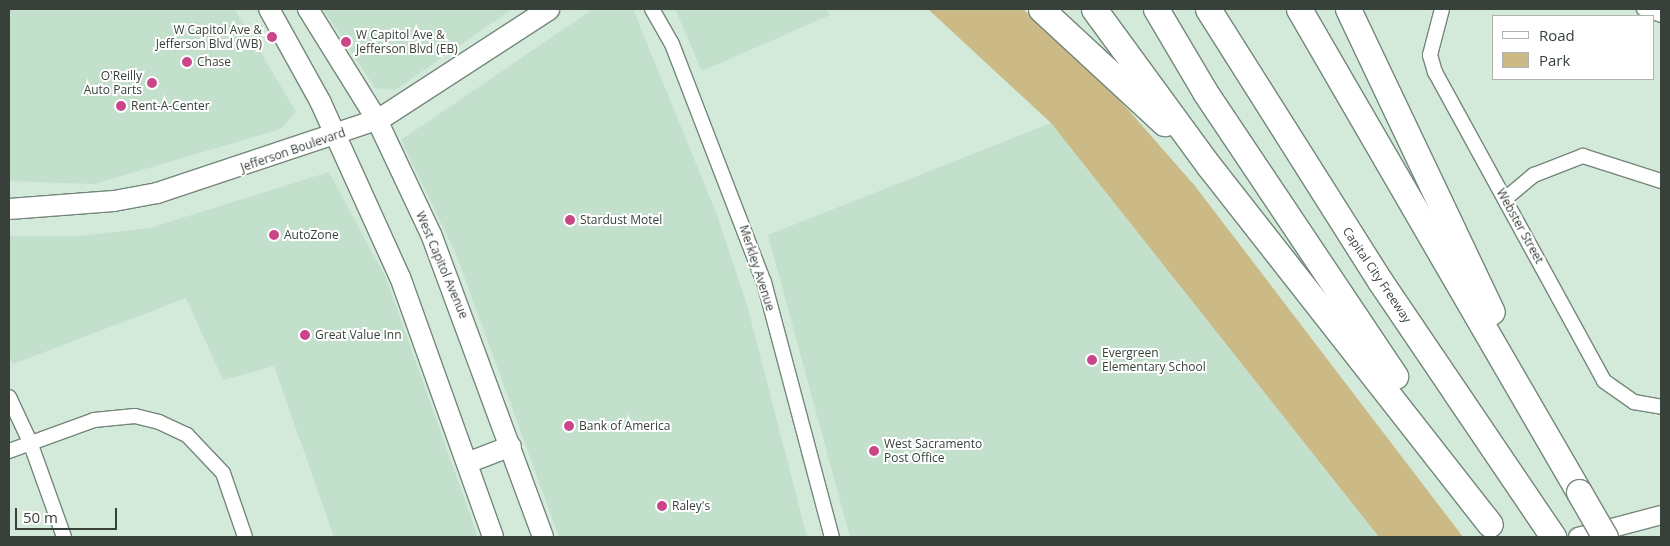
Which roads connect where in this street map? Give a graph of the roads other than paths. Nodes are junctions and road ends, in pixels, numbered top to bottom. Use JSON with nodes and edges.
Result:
{"nodes":[{"id":1,"x":269,"y":9,"type":"edge"},
{"id":2,"x":308,"y":9,"type":"edge"},
{"id":3,"x":548,"y":9,"type":"edge"},
{"id":4,"x":652,"y":9,"type":"edge"},
{"id":5,"x":1041,"y":9,"type":"edge"},
{"id":6,"x":1094,"y":9,"type":"edge"},
{"id":7,"x":1156,"y":9,"type":"edge"},
{"id":8,"x":1208,"y":9,"type":"edge"},
{"id":9,"x":1299,"y":9,"type":"edge"},
{"id":10,"x":1348,"y":9,"type":"edge"},
{"id":11,"x":1442,"y":9,"type":"edge"},
{"id":12,"x":1644,"y":9,"type":"edge"},
{"id":13,"x":1661,"y":15,"type":"edge"},
{"id":14,"x":377,"y":120,"type":"junction"},
{"id":15,"x":335,"y":135,"type":"junction"},
{"id":16,"x":1210,"y":166,"type":"junction"},
{"id":17,"x":1661,"y":180,"type":"edge"},
{"id":18,"x":1504,"y":199,"type":"junction"},
{"id":19,"x":9,"y":209,"type":"edge"},
{"id":20,"x":9,"y":397,"type":"edge"},
{"id":21,"x":1661,"y":407,"type":"edge"},
{"id":22,"x":1539,"y":420,"type":"junction"},
{"id":23,"x":30,"y":442,"type":"junction"},
{"id":24,"x":511,"y":446,"type":"junction"},
{"id":25,"x":9,"y":451,"type":"edge"},
{"id":26,"x":467,"y":463,"type":"junction"},
{"id":27,"x":1661,"y":515,"type":"edge"},
{"id":28,"x":1495,"y":530,"type":"edge"},
{"id":29,"x":64,"y":537,"type":"edge"},
{"id":30,"x":245,"y":537,"type":"edge"},
{"id":31,"x":493,"y":537,"type":"edge"},
{"id":32,"x":544,"y":537,"type":"edge"},
{"id":33,"x":832,"y":537,"type":"edge"},
{"id":34,"x":1553,"y":537,"type":"edge"},
{"id":35,"x":1578,"y":537,"type":"edge"},
{"id":36,"x":1605,"y":537,"type":"edge"}],
"edges":[{"from":1,"to":15,"type":"main road"},
{"from":2,"to":14,"type":"main road","name":"West Capitol Avenue"},
{"from":3,"to":14,"type":"main road","name":"Jefferson Boulevard"},
{"from":4,"to":33,"type":"street","name":"Merkley Avenue"},
{"from":5,"to":16,"type":"highway"},
{"from":6,"to":16,"type":"highway"},
{"from":7,"to":28,"type":"highway"},
{"from":8,"to":34,"type":"highway","name":"Capital City Freeway"},
{"from":9,"to":22,"type":"highway"},
{"from":10,"to":22,"type":"highway"},
{"from":11,"to":18,"type":"street","name":"Webster Street"},
{"from":12,"to":13,"type":"street"},
{"from":14,"to":15,"type":"main road","name":"Jefferson Boulevard"},
{"from":14,"to":24,"type":"main road","name":"West Capitol Avenue"},
{"from":15,"to":19,"type":"main road","name":"Jefferson Boulevard"},
{"from":15,"to":26,"type":"main road"},
{"from":16,"to":28,"type":"highway"},
{"from":17,"to":18,"type":"street"},
{"from":18,"to":21,"type":"street","name":"Webster Street"},
{"from":20,"to":23,"type":"street"},
{"from":22,"to":36,"type":"highway","bridge":true},
{"from":23,"to":25,"type":"street"},
{"from":23,"to":29,"type":"street"},
{"from":23,"to":30,"type":"street"},
{"from":24,"to":26,"type":"main road"},
{"from":24,"to":32,"type":"main road","name":"West Capitol Avenue"},
{"from":26,"to":31,"type":"main road"},
{"from":27,"to":35,"type":"street"}]}
